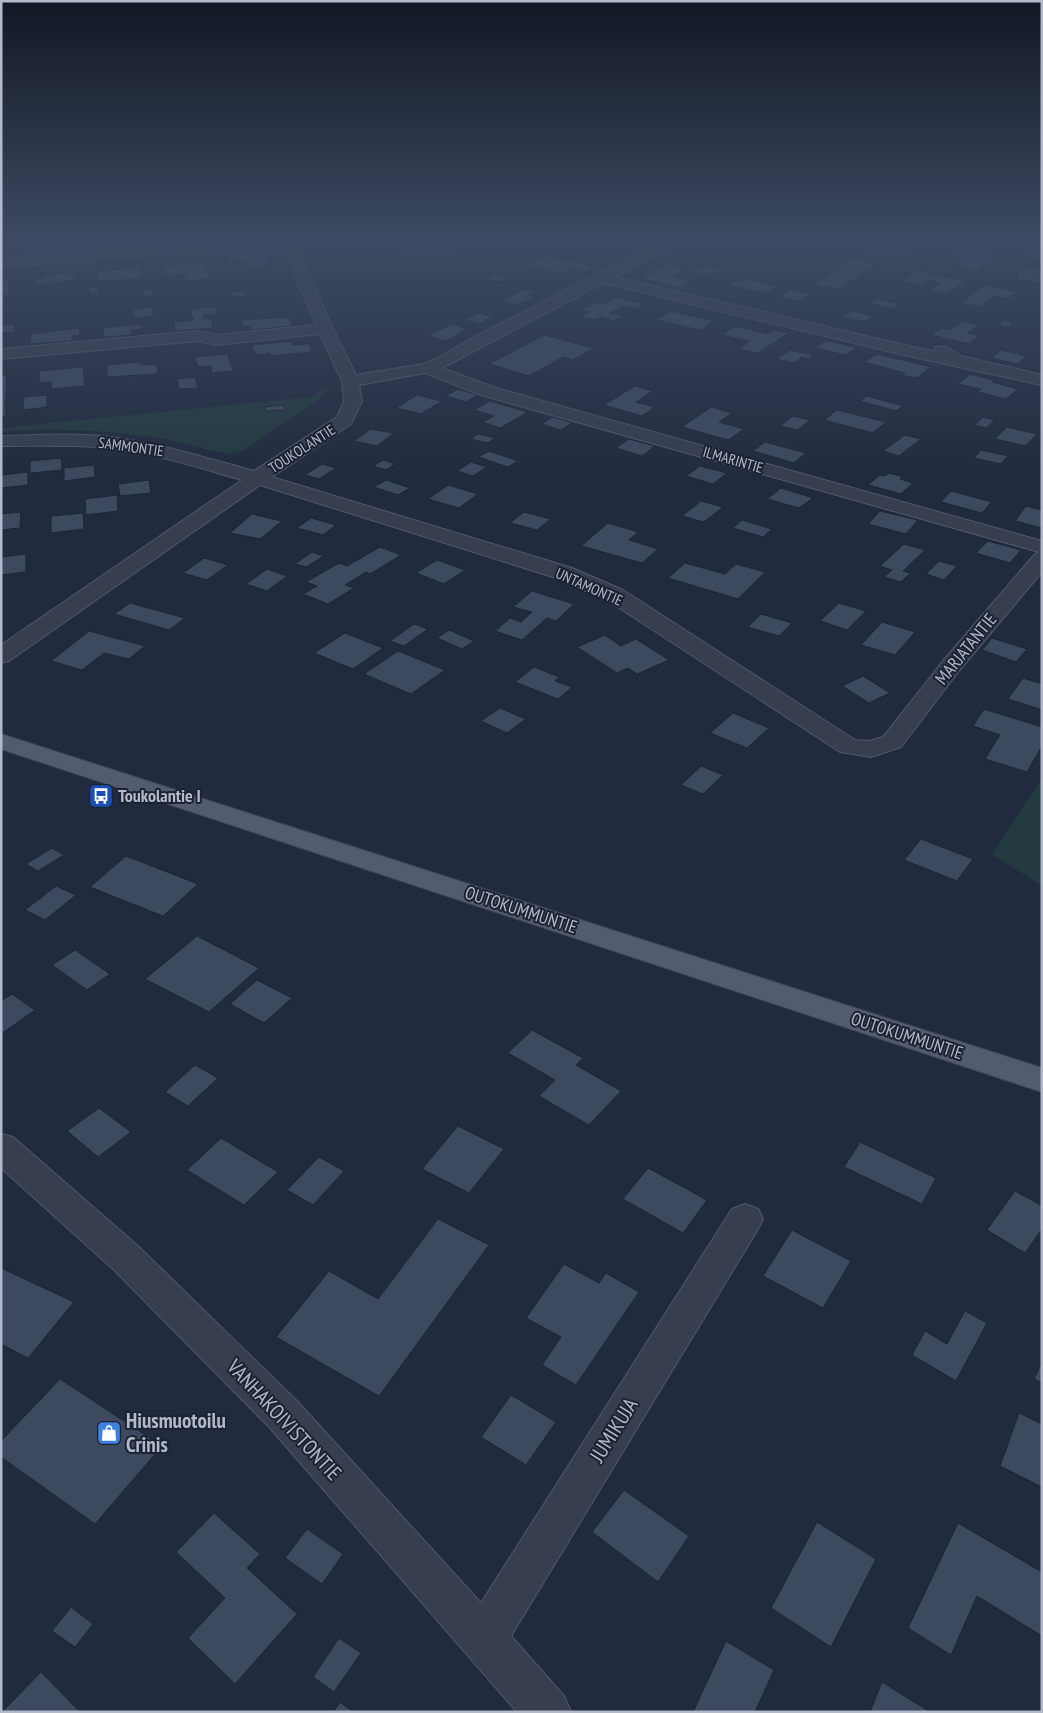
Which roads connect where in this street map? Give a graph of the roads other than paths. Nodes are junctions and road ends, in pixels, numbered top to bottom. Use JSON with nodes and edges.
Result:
{"nodes":[{"id":1,"x":320,"y":318,"type":"edge"},
{"id":2,"x":523,"y":318,"type":"edge"},
{"id":3,"x":820,"y":318,"type":"edge"},
{"id":4,"x":325,"y":329,"type":"junction"},
{"id":5,"x":1,"y":354,"type":"edge"},
{"id":6,"x":52,"y":356,"type":"junction"},
{"id":7,"x":1,"y":367,"type":"edge"},
{"id":8,"x":426,"y":368,"type":"junction"},
{"id":9,"x":1042,"y":380,"type":"edge"},
{"id":10,"x":350,"y":381,"type":"junction"},
{"id":11,"x":1,"y":441,"type":"edge"},
{"id":12,"x":257,"y":478,"type":"junction"},
{"id":13,"x":1042,"y":546,"type":"edge"},
{"id":14,"x":1042,"y":558,"type":"edge"},
{"id":15,"x":1,"y":656,"type":"edge"},
{"id":16,"x":1,"y":740,"type":"edge"},
{"id":17,"x":892,"y":742,"type":"joint"},
{"id":18,"x":1042,"y":1080,"type":"edge"},
{"id":19,"x":1,"y":1147,"type":"edge"},
{"id":20,"x":746,"y":1219,"type":"dead end"},
{"id":21,"x":483,"y":1640,"type":"junction"},
{"id":22,"x":548,"y":1712,"type":"edge"}],
"edges":[{"from":1,"to":4,"type":"street"},
{"from":2,"to":8,"type":"street"},
{"from":3,"to":9,"type":"street"},
{"from":4,"to":6,"type":"street"},
{"from":4,"to":10,"type":"street"},
{"from":5,"to":6,"type":"street"},
{"from":6,"to":7,"type":"street"},
{"from":8,"to":10,"type":"street"},
{"from":8,"to":13,"type":"street","name":"ILMARINTIE"},
{"from":10,"to":12,"type":"street","name":"TOUKOLANTIE"},
{"from":11,"to":12,"type":"street","name":"SAMMONTIE"},
{"from":12,"to":15,"type":"street","name":"TOUKOLANTIE"},
{"from":12,"to":17,"type":"street","name":"UNTAMONTIE"},
{"from":14,"to":17,"type":"street","name":"MARJATANTIE"},
{"from":16,"to":18,"type":"main road","name":"OUTOKUMMUNTIE"},
{"from":19,"to":21,"type":"street","name":"VANHAKOIVISTONTIE"},
{"from":20,"to":21,"type":"street","name":"JUMIKUJA"},
{"from":21,"to":22,"type":"street","name":"VANHAKOIVISTONTIE"}]}
